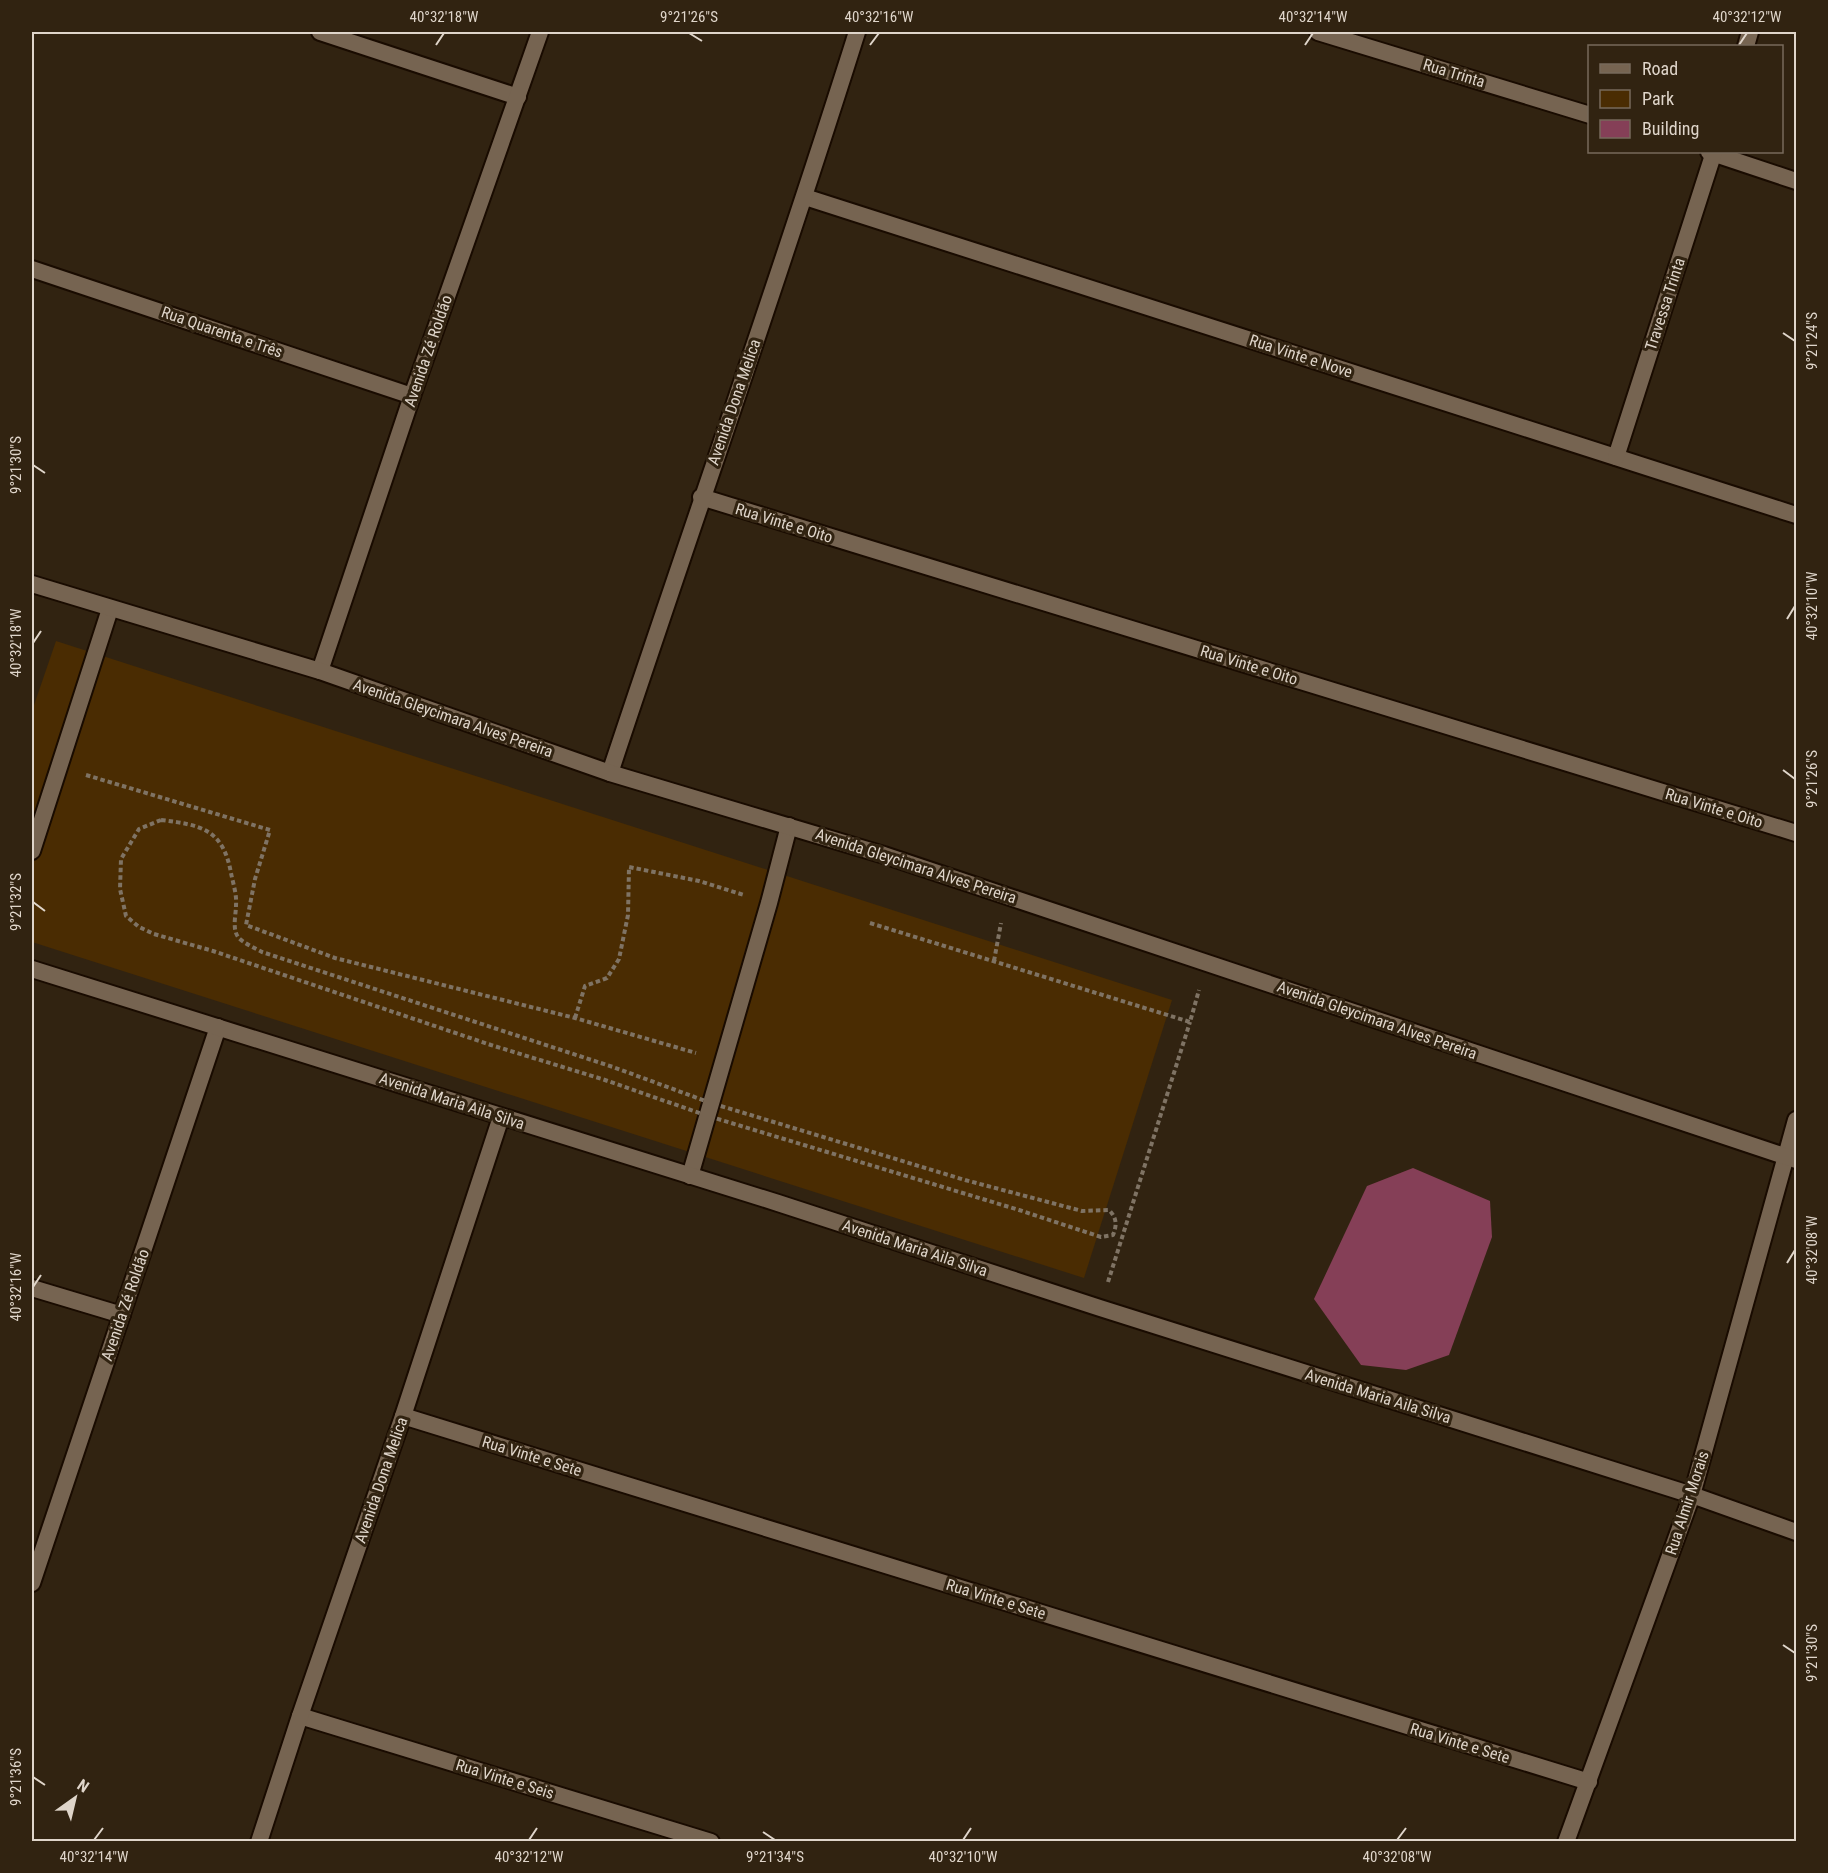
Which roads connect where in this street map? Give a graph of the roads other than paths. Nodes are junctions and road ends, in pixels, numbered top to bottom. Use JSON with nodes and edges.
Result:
{"nodes":[{"id":1,"x":320,"y":32,"type":"edge"},
{"id":2,"x":540,"y":32,"type":"edge"},
{"id":3,"x":857,"y":32,"type":"edge"},
{"id":4,"x":1318,"y":32,"type":"edge"},
{"id":5,"x":518,"y":97,"type":"junction"},
{"id":6,"x":1588,"y":114,"type":"edge"},
{"id":7,"x":1712,"y":153,"type":"edge"},
{"id":8,"x":1715,"y":153,"type":"edge"},
{"id":9,"x":1797,"y":181,"type":"edge"},
{"id":10,"x":805,"y":197,"type":"junction"},
{"id":11,"x":32,"y":268,"type":"edge"},
{"id":12,"x":412,"y":396,"type":"junction"},
{"id":13,"x":1616,"y":457,"type":"junction"},
{"id":14,"x":701,"y":497,"type":"junction"},
{"id":15,"x":1797,"y":514,"type":"edge"},
{"id":16,"x":32,"y":584,"type":"edge"},
{"id":17,"x":110,"y":609,"type":"junction"},
{"id":18,"x":320,"y":671,"type":"junction"},
{"id":19,"x":610,"y":773,"type":"junction"},
{"id":20,"x":789,"y":826,"type":"junction"},
{"id":21,"x":1797,"y":833,"type":"edge"},
{"id":22,"x":32,"y":852,"type":"edge"},
{"id":23,"x":32,"y":969,"type":"edge"},
{"id":24,"x":218,"y":1027,"type":"junction"},
{"id":25,"x":501,"y":1117,"type":"junction"},
{"id":26,"x":1797,"y":1120,"type":"edge"},
{"id":27,"x":1791,"y":1159,"type":"edge"},
{"id":28,"x":1797,"y":1174,"type":"edge"},
{"id":29,"x":690,"y":1176,"type":"junction"},
{"id":30,"x":32,"y":1288,"type":"edge"},
{"id":31,"x":122,"y":1315,"type":"junction"},
{"id":32,"x":403,"y":1416,"type":"junction"},
{"id":33,"x":1692,"y":1495,"type":"junction"},
{"id":34,"x":1797,"y":1532,"type":"edge"},
{"id":35,"x":32,"y":1583,"type":"edge"},
{"id":36,"x":300,"y":1716,"type":"junction"},
{"id":37,"x":1589,"y":1782,"type":"junction"},
{"id":38,"x":260,"y":1842,"type":"edge"},
{"id":39,"x":711,"y":1842,"type":"edge"},
{"id":40,"x":1566,"y":1842,"type":"edge"}],
"edges":[{"from":1,"to":5,"type":"street"},
{"from":2,"to":5,"type":"street","name":"Avenida Zé Roldão"},
{"from":3,"to":10,"type":"street","name":"Avenida Dona Melica"},
{"from":4,"to":6,"type":"street","name":"Rua Trinta"},
{"from":5,"to":12,"type":"street","name":"Avenida Zé Roldão"},
{"from":7,"to":13,"type":"street","name":"Travessa Trinta"},
{"from":8,"to":9,"type":"street"},
{"from":10,"to":13,"type":"street","name":"Rua Vinte e Nove"},
{"from":10,"to":14,"type":"street","name":"Avenida Dona Melica"},
{"from":11,"to":12,"type":"street","name":"Rua Quarenta e Três"},
{"from":12,"to":18,"type":"street","name":"Avenida Zé Roldão"},
{"from":13,"to":15,"type":"street","name":"Rua Vinte e Nove"},
{"from":14,"to":19,"type":"street","name":"Avenida Dona Melica"},
{"from":14,"to":21,"type":"street","name":"Rua Vinte e Oito"},
{"from":16,"to":17,"type":"street","name":"Avenida Gleycimara Alves Pereira"},
{"from":17,"to":18,"type":"street","name":"Avenida Gleycimara Alves Pereira"},
{"from":17,"to":22,"type":"street"},
{"from":18,"to":19,"type":"street","name":"Avenida Gleycimara Alves Pereira"},
{"from":19,"to":20,"type":"street","name":"Avenida Gleycimara Alves Pereira"},
{"from":20,"to":27,"type":"street","name":"Avenida Gleycimara Alves Pereira"},
{"from":20,"to":29,"type":"street"},
{"from":23,"to":24,"type":"street","name":"Avenida Maria Aila Silva"},
{"from":24,"to":25,"type":"street","name":"Avenida Maria Aila Silva"},
{"from":24,"to":31,"type":"street","name":"Avenida Zé Roldão"},
{"from":25,"to":29,"type":"street","name":"Avenida Maria Aila Silva"},
{"from":25,"to":32,"type":"street","name":"Avenida Dona Melica"},
{"from":26,"to":27,"type":"street","name":"Rua Almir Morais"},
{"from":27,"to":28,"type":"street"},
{"from":27,"to":33,"type":"street","name":"Rua Almir Morais"},
{"from":29,"to":33,"type":"street","name":"Avenida Maria Aila Silva"},
{"from":30,"to":31,"type":"street"},
{"from":31,"to":35,"type":"street","name":"Avenida Zé Roldão"},
{"from":32,"to":36,"type":"street","name":"Avenida Dona Melica"},
{"from":32,"to":37,"type":"street","name":"Rua Vinte e Sete"},
{"from":33,"to":34,"type":"street","name":"Avenida Maria Aila Silva"},
{"from":33,"to":37,"type":"street","name":"Rua Almir Morais"},
{"from":36,"to":38,"type":"street","name":"Avenida Dona Melica"},
{"from":36,"to":39,"type":"street","name":"Rua Vinte e Seis"},
{"from":37,"to":40,"type":"street","name":"Rua Almir Morais"}]}
